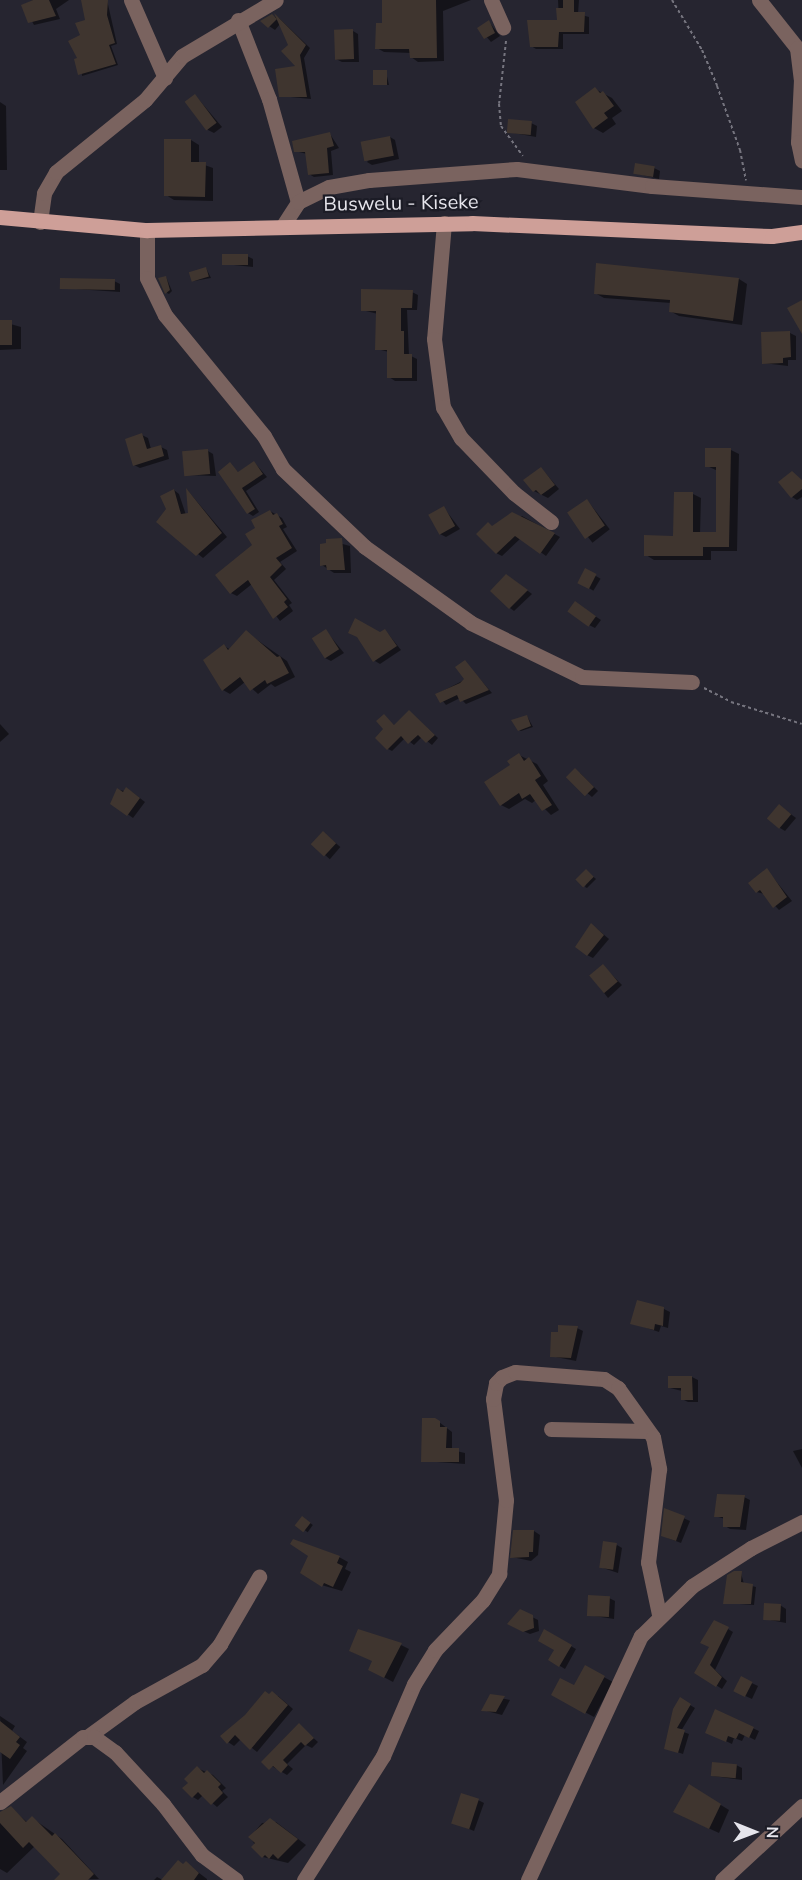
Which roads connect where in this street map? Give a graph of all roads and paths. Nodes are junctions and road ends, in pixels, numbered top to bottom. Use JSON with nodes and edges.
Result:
{"nodes":[{"id":1,"x":131,"y":0,"type":"edge"},
{"id":2,"x":276,"y":0,"type":"edge"},
{"id":3,"x":491,"y":0,"type":"edge"},
{"id":4,"x":672,"y":0,"type":"edge"},
{"id":5,"x":759,"y":0,"type":"edge"},
{"id":6,"x":237,"y":20,"type":"junction"},
{"id":7,"x":503,"y":27,"type":"joint"},
{"id":8,"x":165,"y":78,"type":"junction"},
{"id":9,"x":802,"y":161,"type":"edge"},
{"id":10,"x":535,"y":171,"type":"junction"},
{"id":11,"x":746,"y":192,"type":"junction"},
{"id":12,"x":802,"y":197,"type":"edge"},
{"id":13,"x":298,"y":202,"type":"junction"},
{"id":14,"x":0,"y":217,"type":"edge"},
{"id":15,"x":40,"y":222,"type":"junction"},
{"id":16,"x":444,"y":223,"type":"junction"},
{"id":17,"x":282,"y":227,"type":"junction"},
{"id":18,"x":147,"y":230,"type":"junction"},
{"id":19,"x":802,"y":232,"type":"edge"},
{"id":20,"x":551,"y":522,"type":"dead end"},
{"id":21,"x":692,"y":682,"type":"joint"},
{"id":22,"x":802,"y":724,"type":"edge"},
{"id":23,"x":551,"y":1429,"type":"dead end"},
{"id":24,"x":647,"y":1431,"type":"junction"},
{"id":25,"x":802,"y":1522,"type":"edge"},
{"id":26,"x":260,"y":1577,"type":"dead end"},
{"id":27,"x":659,"y":1614,"type":"junction"},
{"id":28,"x":87,"y":1737,"type":"junction"},
{"id":29,"x":0,"y":1802,"type":"edge"},
{"id":30,"x":802,"y":1806,"type":"edge"},
{"id":31,"x":236,"y":1880,"type":"edge"},
{"id":32,"x":304,"y":1880,"type":"edge"},
{"id":33,"x":528,"y":1880,"type":"edge"},
{"id":34,"x":722,"y":1880,"type":"edge"}],
"edges":[{"from":1,"to":8,"type":"street"},
{"from":2,"to":6,"type":"street"},
{"from":3,"to":7,"type":"street"},
{"from":4,"to":11,"type":"path"},
{"from":5,"to":9,"type":"street"},
{"from":6,"to":8,"type":"street"},
{"from":6,"to":13,"type":"street"},
{"from":7,"to":10,"type":"path"},
{"from":8,"to":15,"type":"street"},
{"from":10,"to":11,"type":"street"},
{"from":10,"to":13,"type":"street"},
{"from":11,"to":12,"type":"street"},
{"from":13,"to":17,"type":"street"},
{"from":14,"to":15,"type":"main road","name":"Buswelu - Kiseke"},
{"from":15,"to":18,"type":"main road","name":"Buswelu - Kiseke"},
{"from":16,"to":17,"type":"main road","name":"Buswelu - Kiseke"},
{"from":16,"to":19,"type":"main road","name":"Buswelu - Kiseke"},
{"from":16,"to":20,"type":"street"},
{"from":17,"to":18,"type":"main road","name":"Buswelu - Kiseke"},
{"from":18,"to":21,"type":"street"},
{"from":21,"to":22,"type":"path"},
{"from":23,"to":24,"type":"street"},
{"from":24,"to":27,"type":"street"},
{"from":24,"to":32,"type":"street"},
{"from":25,"to":27,"type":"street"},
{"from":26,"to":28,"type":"street"},
{"from":27,"to":33,"type":"street"},
{"from":28,"to":29,"type":"street"},
{"from":28,"to":31,"type":"street"},
{"from":30,"to":34,"type":"street"}]}
